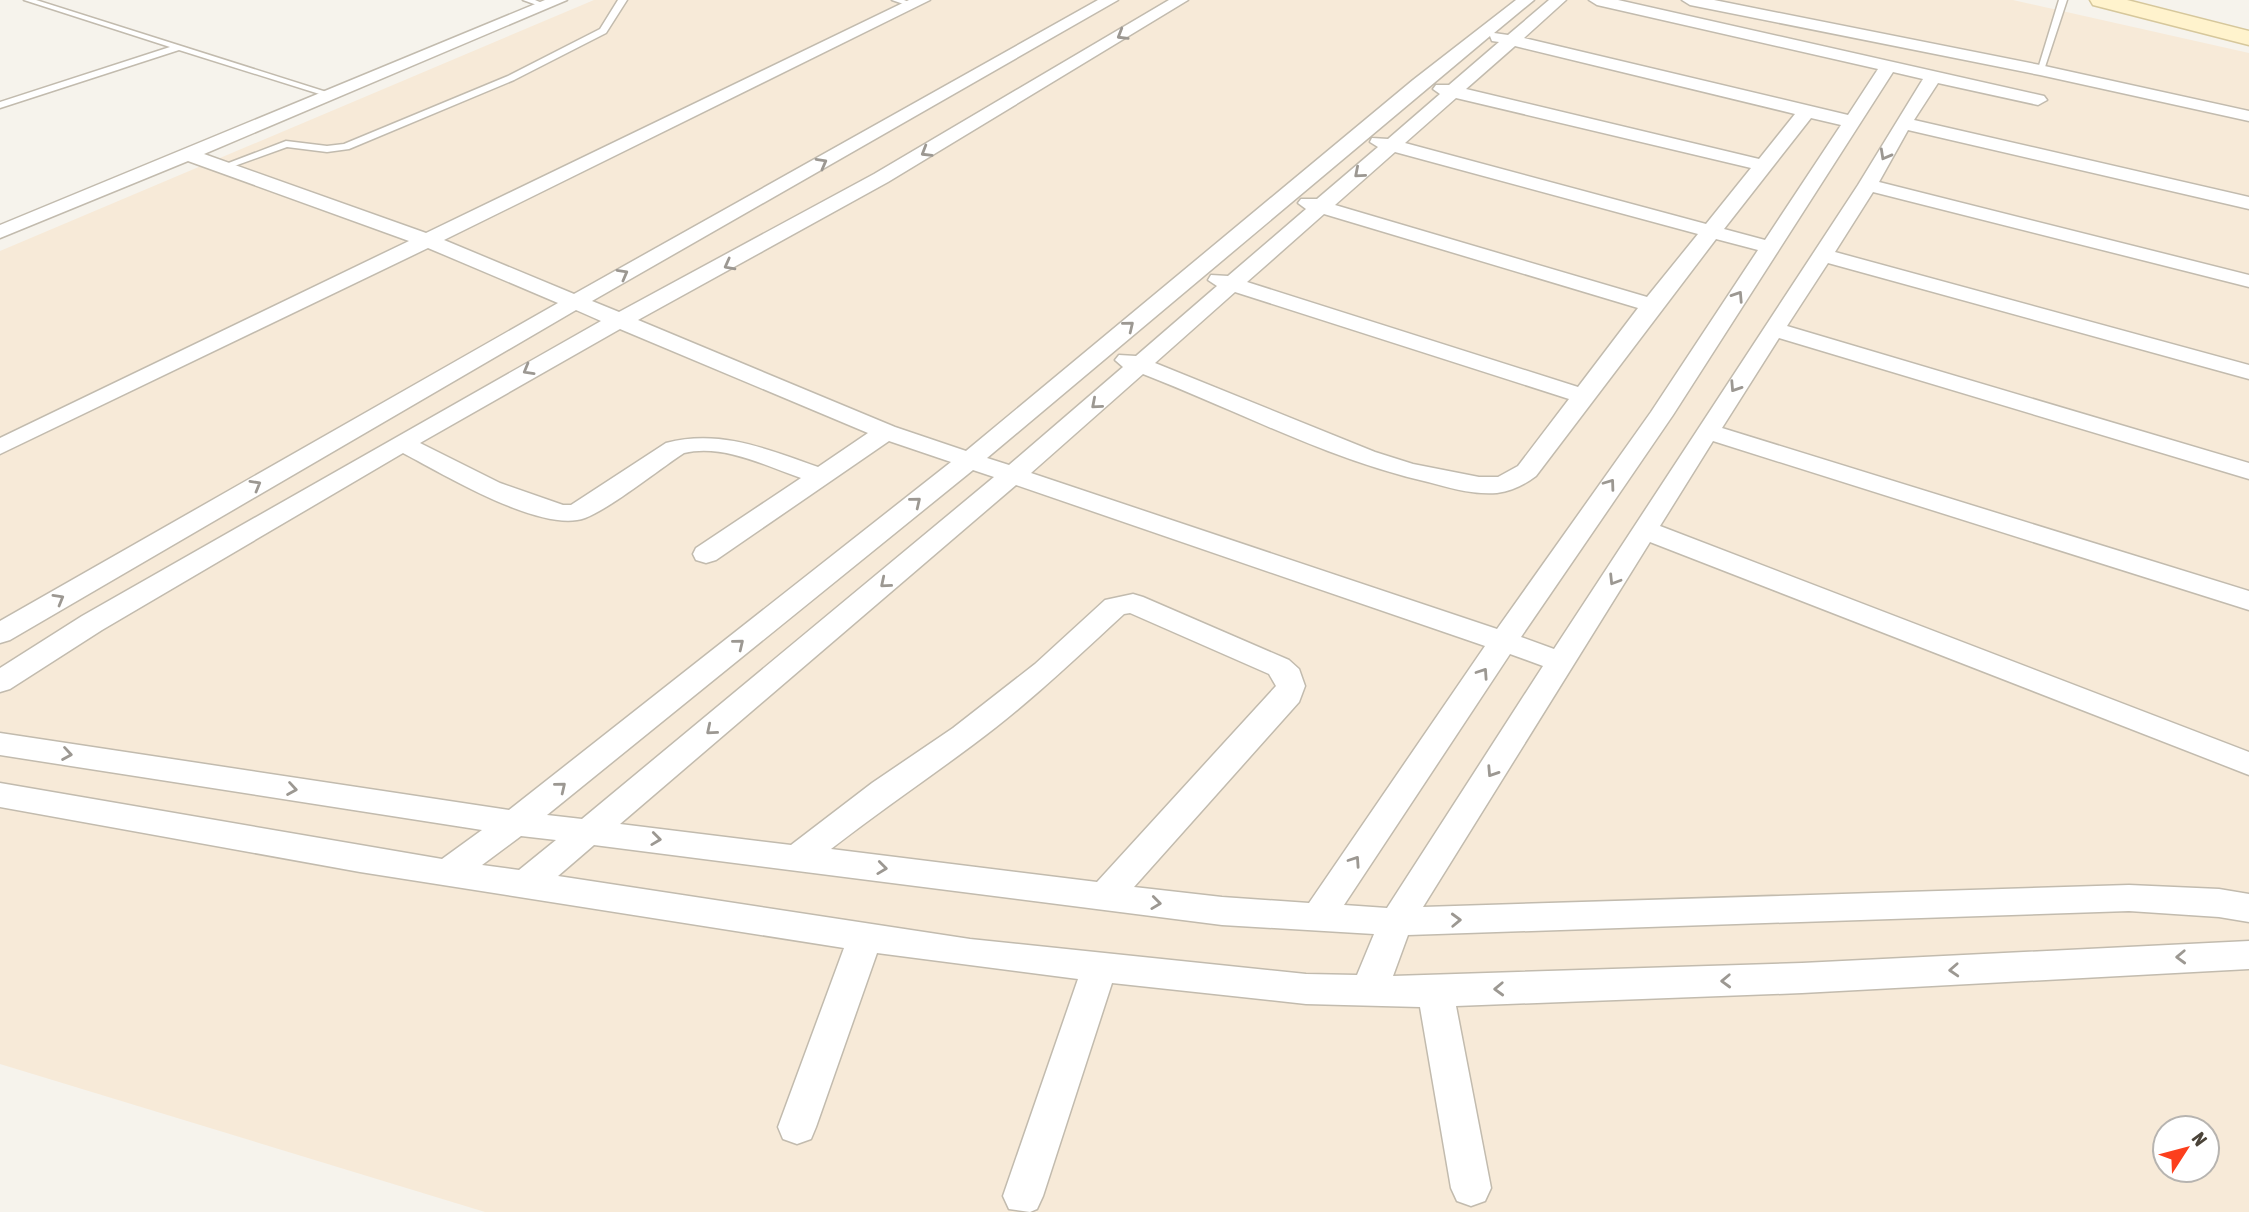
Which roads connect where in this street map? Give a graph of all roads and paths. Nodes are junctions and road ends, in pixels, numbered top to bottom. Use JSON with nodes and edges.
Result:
{"nodes":[{"id":1,"x":28,"y":0,"type":"edge"},
{"id":2,"x":623,"y":0,"type":"edge"},
{"id":3,"x":1110,"y":0,"type":"edge"},
{"id":4,"x":1180,"y":0,"type":"edge"},
{"id":5,"x":1526,"y":0,"type":"edge"},
{"id":6,"x":1558,"y":0,"type":"edge"},
{"id":7,"x":1597,"y":0,"type":"edge"},
{"id":8,"x":1690,"y":0,"type":"edge"},
{"id":9,"x":2063,"y":0,"type":"edge"},
{"id":10,"x":2101,"y":0,"type":"edge"},
{"id":11,"x":2125,"y":0,"type":"edge"},
{"id":12,"x":544,"y":2,"type":"edge"},
{"id":13,"x":910,"y":2,"type":"edge"},
{"id":14,"x":2249,"y":31,"type":"edge"},
{"id":15,"x":1482,"y":33,"type":"junction"},
{"id":16,"x":2249,"y":38,"type":"edge"},
{"id":17,"x":1510,"y":40,"type":"junction"},
{"id":18,"x":179,"y":47,"type":"junction"},
{"id":19,"x":1889,"y":66,"type":"junction"},
{"id":20,"x":2040,"y":70,"type":"junction"},
{"id":21,"x":1934,"y":76,"type":"junction"},
{"id":22,"x":1419,"y":84,"type":"junction"},
{"id":23,"x":1455,"y":93,"type":"junction"},
{"id":24,"x":332,"y":95,"type":"junction"},
{"id":25,"x":2038,"y":100,"type":"dead end"},
{"id":26,"x":0,"y":105,"type":"edge"},
{"id":27,"x":1807,"y":111,"type":"junction"},
{"id":28,"x":2249,"y":116,"type":"edge"},
{"id":29,"x":1852,"y":122,"type":"junction"},
{"id":30,"x":1903,"y":123,"type":"junction"},
{"id":31,"x":1359,"y":136,"type":"junction"},
{"id":32,"x":1391,"y":145,"type":"junction"},
{"id":33,"x":189,"y":155,"type":"junction"},
{"id":34,"x":1765,"y":166,"type":"junction"},
{"id":35,"x":223,"y":167,"type":"junction"},
{"id":36,"x":1868,"y":185,"type":"junction"},
{"id":37,"x":1285,"y":195,"type":"junction"},
{"id":38,"x":2249,"y":203,"type":"edge"},
{"id":39,"x":1321,"y":206,"type":"junction"},
{"id":40,"x":1711,"y":231,"type":"junction"},
{"id":41,"x":0,"y":232,"type":"edge"},
{"id":42,"x":430,"y":240,"type":"junction"},
{"id":43,"x":1769,"y":247,"type":"junction"},
{"id":44,"x":1822,"y":256,"type":"junction"},
{"id":45,"x":1196,"y":273,"type":"junction"},
{"id":46,"x":2249,"y":281,"type":"edge"},
{"id":47,"x":1234,"y":285,"type":"junction"},
{"id":48,"x":575,"y":302,"type":"junction"},
{"id":49,"x":1652,"y":305,"type":"junction"},
{"id":50,"x":621,"y":322,"type":"junction"},
{"id":51,"x":1773,"y":329,"type":"junction"},
{"id":52,"x":1100,"y":350,"type":"junction"},
{"id":53,"x":1141,"y":365,"type":"junction"},
{"id":54,"x":2249,"y":372,"type":"edge"},
{"id":55,"x":1586,"y":397,"type":"junction"},
{"id":56,"x":1707,"y":431,"type":"junction"},
{"id":57,"x":886,"y":432,"type":"junction"},
{"id":58,"x":402,"y":443,"type":"junction"},
{"id":59,"x":0,"y":447,"type":"edge"},
{"id":60,"x":971,"y":458,"type":"junction"},
{"id":61,"x":2249,"y":471,"type":"edge"},
{"id":62,"x":1014,"y":474,"type":"junction"},
{"id":63,"x":821,"y":476,"type":"junction"},
{"id":64,"x":1645,"y":530,"type":"junction"},
{"id":65,"x":706,"y":554,"type":"dead end"},
{"id":66,"x":2249,"y":601,"type":"edge"},
{"id":67,"x":0,"y":633,"type":"edge"},
{"id":68,"x":1505,"y":640,"type":"junction"},
{"id":69,"x":1563,"y":662,"type":"junction"},
{"id":70,"x":0,"y":682,"type":"edge"},
{"id":71,"x":0,"y":744,"type":"edge"},
{"id":72,"x":2249,"y":764,"type":"edge"},
{"id":73,"x":0,"y":795,"type":"edge"},
{"id":74,"x":515,"y":823,"type":"junction"},
{"id":75,"x":591,"y":831,"type":"junction"},
{"id":76,"x":798,"y":857,"type":"junction"},
{"id":77,"x":448,"y":872,"type":"junction"},
{"id":78,"x":526,"y":884,"type":"junction"},
{"id":79,"x":1105,"y":896,"type":"junction"},
{"id":80,"x":2249,"y":908,"type":"edge"},
{"id":81,"x":1317,"y":918,"type":"junction"},
{"id":82,"x":1396,"y":922,"type":"junction"},
{"id":83,"x":866,"y":936,"type":"junction"},
{"id":84,"x":2249,"y":955,"type":"edge"},
{"id":85,"x":1100,"y":967,"type":"junction"},
{"id":86,"x":1369,"y":990,"type":"junction"},
{"id":87,"x":1435,"y":992,"type":"junction"},
{"id":88,"x":797,"y":1127,"type":"dead end"},
{"id":89,"x":1471,"y":1188,"type":"dead end"},
{"id":90,"x":1023,"y":1196,"type":"dead end"}],
"edges":[{"from":1,"to":18,"type":"lane"},
{"from":2,"to":35,"type":"lane"},
{"from":48,"to":3,"type":"street","one_way":true},
{"from":4,"to":50,"type":"street","one_way":true},
{"from":5,"to":15,"type":"street"},
{"from":6,"to":17,"type":"street"},
{"from":7,"to":19,"type":"street"},
{"from":8,"to":20,"type":"street"},
{"from":9,"to":20,"type":"lane"},
{"from":10,"to":16,"type":"main road"},
{"from":11,"to":14,"type":"main road"},
{"from":12,"to":24,"type":"street"},
{"from":13,"to":42,"type":"street"},
{"from":15,"to":17,"type":"street"},
{"from":15,"to":22,"type":"street"},
{"from":17,"to":23,"type":"street"},
{"from":17,"to":27,"type":"street"},
{"from":18,"to":24,"type":"lane"},
{"from":18,"to":26,"type":"lane"},
{"from":19,"to":21,"type":"street"},
{"from":19,"to":29,"type":"street"},
{"from":20,"to":28,"type":"street"},
{"from":21,"to":25,"type":"street"},
{"from":21,"to":30,"type":"street"},
{"from":22,"to":23,"type":"street"},
{"from":22,"to":31,"type":"street"},
{"from":23,"to":32,"type":"street"},
{"from":23,"to":34,"type":"street"},
{"from":24,"to":33,"type":"street"},
{"from":27,"to":29,"type":"street"},
{"from":27,"to":34,"type":"street"},
{"from":29,"to":43,"type":"street"},
{"from":30,"to":36,"type":"street","one_way":true},
{"from":30,"to":38,"type":"street"},
{"from":31,"to":32,"type":"street"},
{"from":31,"to":37,"type":"street"},
{"from":32,"to":39,"type":"street","one_way":true},
{"from":32,"to":40,"type":"street"},
{"from":33,"to":35,"type":"street"},
{"from":33,"to":41,"type":"street"},
{"from":34,"to":40,"type":"street"},
{"from":35,"to":42,"type":"street"},
{"from":36,"to":44,"type":"street"},
{"from":36,"to":46,"type":"street"},
{"from":37,"to":39,"type":"street"},
{"from":37,"to":45,"type":"street"},
{"from":39,"to":47,"type":"street"},
{"from":39,"to":49,"type":"street"},
{"from":40,"to":43,"type":"street"},
{"from":40,"to":49,"type":"street"},
{"from":42,"to":48,"type":"street"},
{"from":42,"to":59,"type":"street"},
{"from":68,"to":43,"type":"street","one_way":true},
{"from":44,"to":51,"type":"street"},
{"from":44,"to":54,"type":"street"},
{"from":45,"to":47,"type":"street"},
{"from":52,"to":45,"type":"street","one_way":true},
{"from":47,"to":53,"type":"street"},
{"from":47,"to":55,"type":"street"},
{"from":48,"to":50,"type":"street"},
{"from":67,"to":48,"type":"street","one_way":true},
{"from":49,"to":55,"type":"street"},
{"from":50,"to":57,"type":"street"},
{"from":50,"to":58,"type":"street","one_way":true},
{"from":51,"to":56,"type":"street","one_way":true},
{"from":51,"to":61,"type":"street"},
{"from":52,"to":53,"type":"street"},
{"from":52,"to":60,"type":"street"},
{"from":53,"to":55,"type":"street"},
{"from":53,"to":62,"type":"street","one_way":true},
{"from":56,"to":64,"type":"street"},
{"from":56,"to":66,"type":"street"},
{"from":57,"to":60,"type":"street"},
{"from":57,"to":63,"type":"street"},
{"from":58,"to":63,"type":"street"},
{"from":58,"to":70,"type":"street"},
{"from":60,"to":62,"type":"street"},
{"from":74,"to":60,"type":"street","one_way":true},
{"from":62,"to":68,"type":"street"},
{"from":62,"to":75,"type":"street","one_way":true},
{"from":63,"to":65,"type":"street"},
{"from":64,"to":69,"type":"street","one_way":true},
{"from":64,"to":72,"type":"street"},
{"from":68,"to":69,"type":"street"},
{"from":81,"to":68,"type":"street","one_way":true},
{"from":69,"to":82,"type":"street","one_way":true},
{"from":71,"to":74,"type":"street","one_way":true},
{"from":73,"to":77,"type":"street"},
{"from":74,"to":75,"type":"street"},
{"from":74,"to":77,"type":"street"},
{"from":75,"to":76,"type":"street","one_way":true},
{"from":75,"to":78,"type":"street"},
{"from":76,"to":79,"type":"street","one_way":true},
{"from":76,"to":79,"type":"street"},
{"from":77,"to":78,"type":"street"},
{"from":78,"to":83,"type":"street"},
{"from":79,"to":81,"type":"street","one_way":true},
{"from":82,"to":80,"type":"street","one_way":true},
{"from":81,"to":82,"type":"street"},
{"from":82,"to":86,"type":"street"},
{"from":83,"to":85,"type":"street"},
{"from":83,"to":88,"type":"street"},
{"from":84,"to":87,"type":"street","one_way":true},
{"from":85,"to":86,"type":"street"},
{"from":85,"to":90,"type":"street"},
{"from":86,"to":87,"type":"street"},
{"from":87,"to":89,"type":"street"}]}
